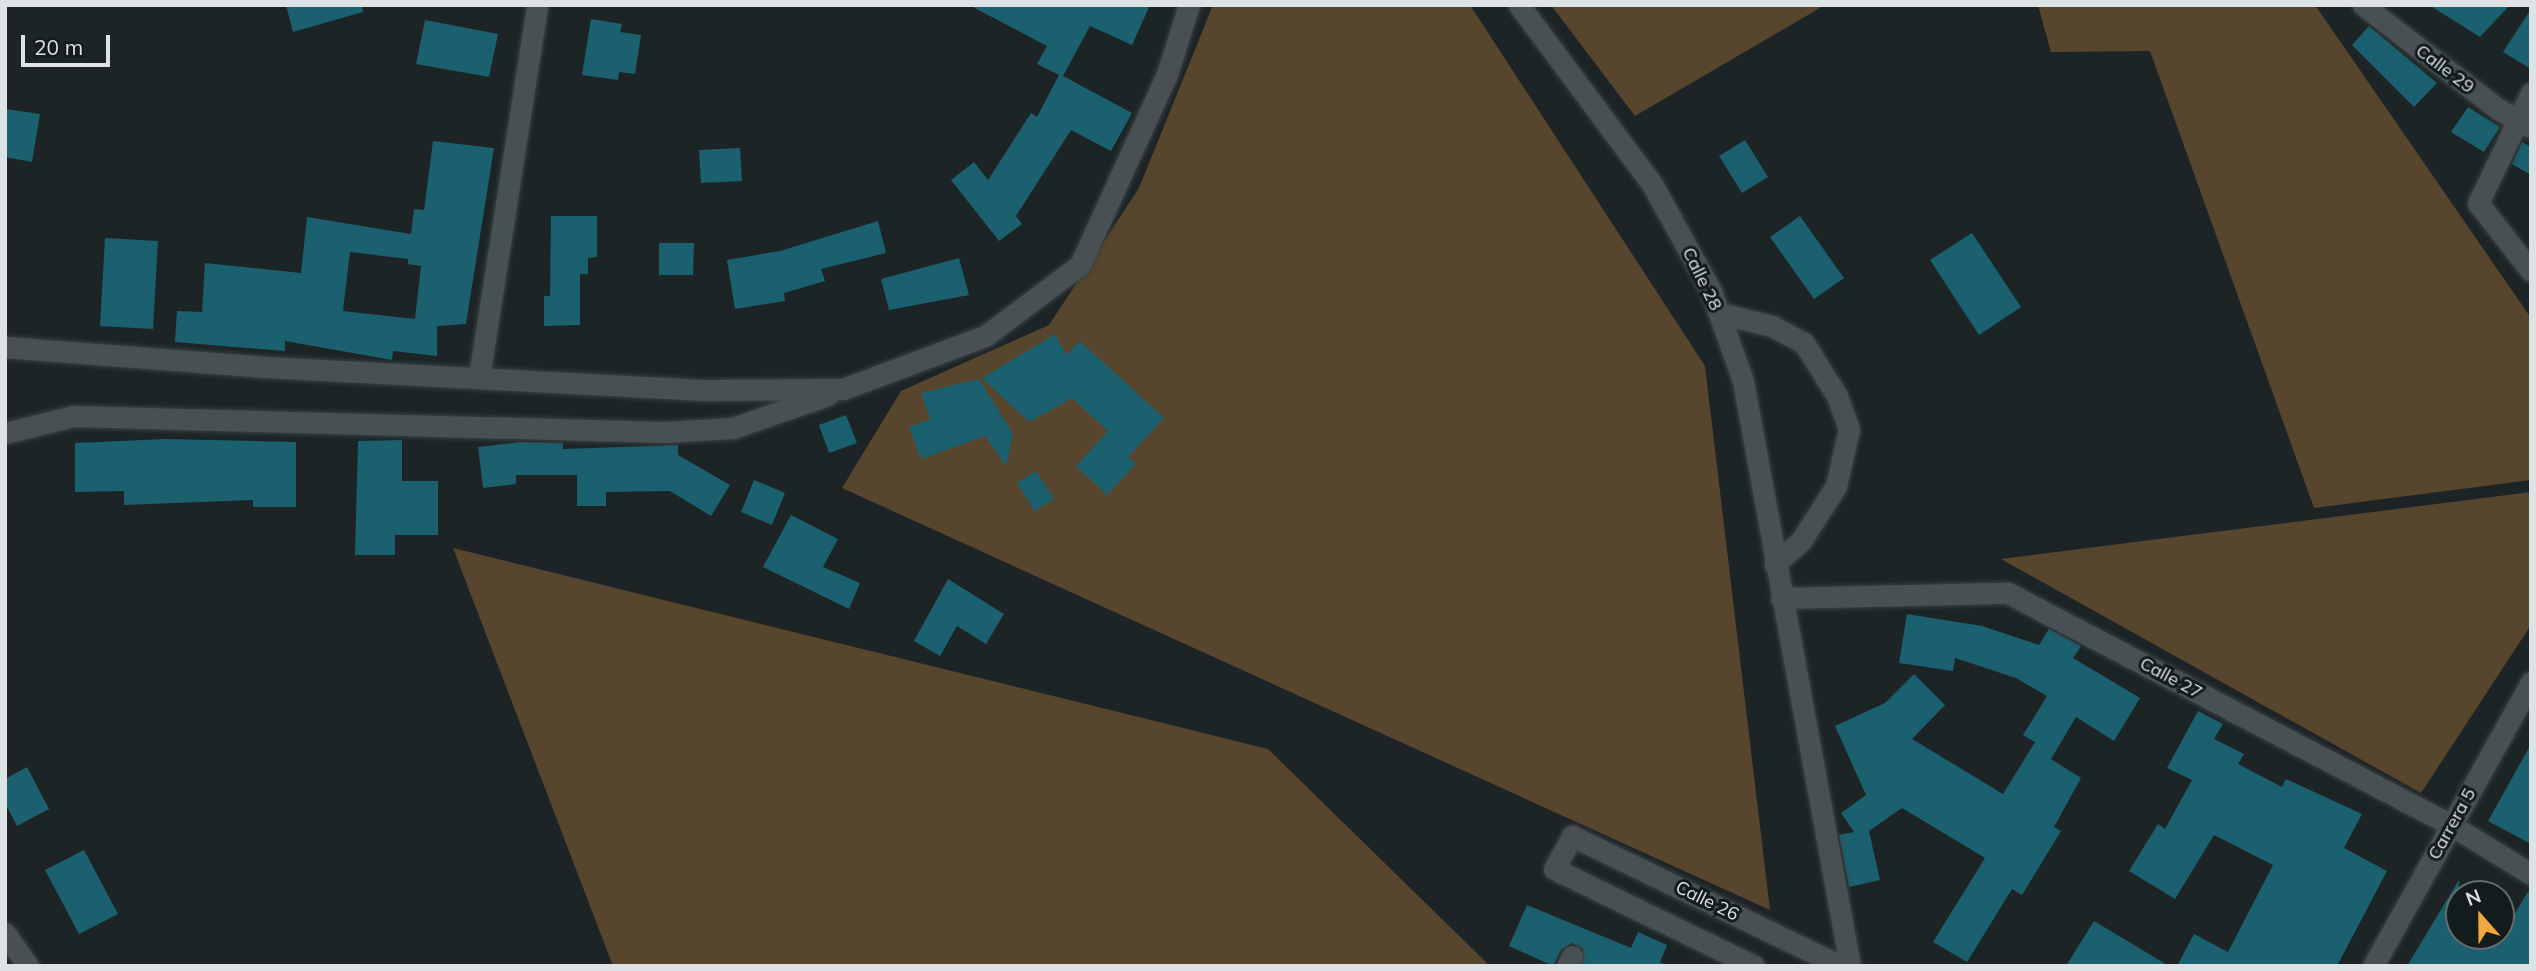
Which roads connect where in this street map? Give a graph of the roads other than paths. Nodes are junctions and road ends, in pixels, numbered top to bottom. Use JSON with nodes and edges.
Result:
{"nodes":[{"id":1,"x":537,"y":5,"type":"edge"},
{"id":2,"x":1189,"y":5,"type":"edge"},
{"id":3,"x":1519,"y":5,"type":"edge"},
{"id":4,"x":2363,"y":5,"type":"edge"},
{"id":5,"x":2531,"y":93,"type":"edge"},
{"id":6,"x":2524,"y":123,"type":"edge"},
{"id":7,"x":2531,"y":271,"type":"edge"},
{"id":8,"x":1719,"y":313,"type":"junction"},
{"id":9,"x":5,"y":347,"type":"edge"},
{"id":10,"x":480,"y":377,"type":"junction"},
{"id":11,"x":843,"y":389,"type":"junction"},
{"id":12,"x":5,"y":433,"type":"edge"},
{"id":13,"x":1775,"y":564,"type":"junction"},
{"id":14,"x":1781,"y":598,"type":"junction"},
{"id":15,"x":2531,"y":682,"type":"edge"},
{"id":16,"x":2451,"y":825,"type":"junction"},
{"id":17,"x":2531,"y":874,"type":"edge"},
{"id":18,"x":5,"y":933,"type":"edge"},
{"id":19,"x":28,"y":966,"type":"edge"},
{"id":20,"x":1754,"y":966,"type":"edge"},
{"id":21,"x":1841,"y":966,"type":"edge"},
{"id":22,"x":1850,"y":966,"type":"edge"},
{"id":23,"x":2373,"y":966,"type":"edge"}],
"edges":[{"from":1,"to":10,"type":"street"},
{"from":2,"to":11,"type":"street"},
{"from":3,"to":8,"type":"street","name":"Calle 28"},
{"from":4,"to":6,"type":"street","name":"Calle 29"},
{"from":5,"to":6,"type":"street"},
{"from":6,"to":7,"type":"street"},
{"from":8,"to":13,"type":"street","name":"Calle 28"},
{"from":8,"to":13,"type":"street"},
{"from":9,"to":10,"type":"street"},
{"from":10,"to":11,"type":"street"},
{"from":11,"to":12,"type":"street"},
{"from":13,"to":14,"type":"street","name":"Calle 28"},
{"from":14,"to":16,"type":"street","name":"Calle 27"},
{"from":14,"to":22,"type":"street","name":"Calle 28"},
{"from":15,"to":16,"type":"street","name":"Carrera 5"},
{"from":16,"to":17,"type":"street","name":"Calle 27"},
{"from":16,"to":23,"type":"street","name":"Carrera 5"},
{"from":18,"to":19,"type":"street"},
{"from":20,"to":21,"type":"street","name":"Calle 26"}]}
